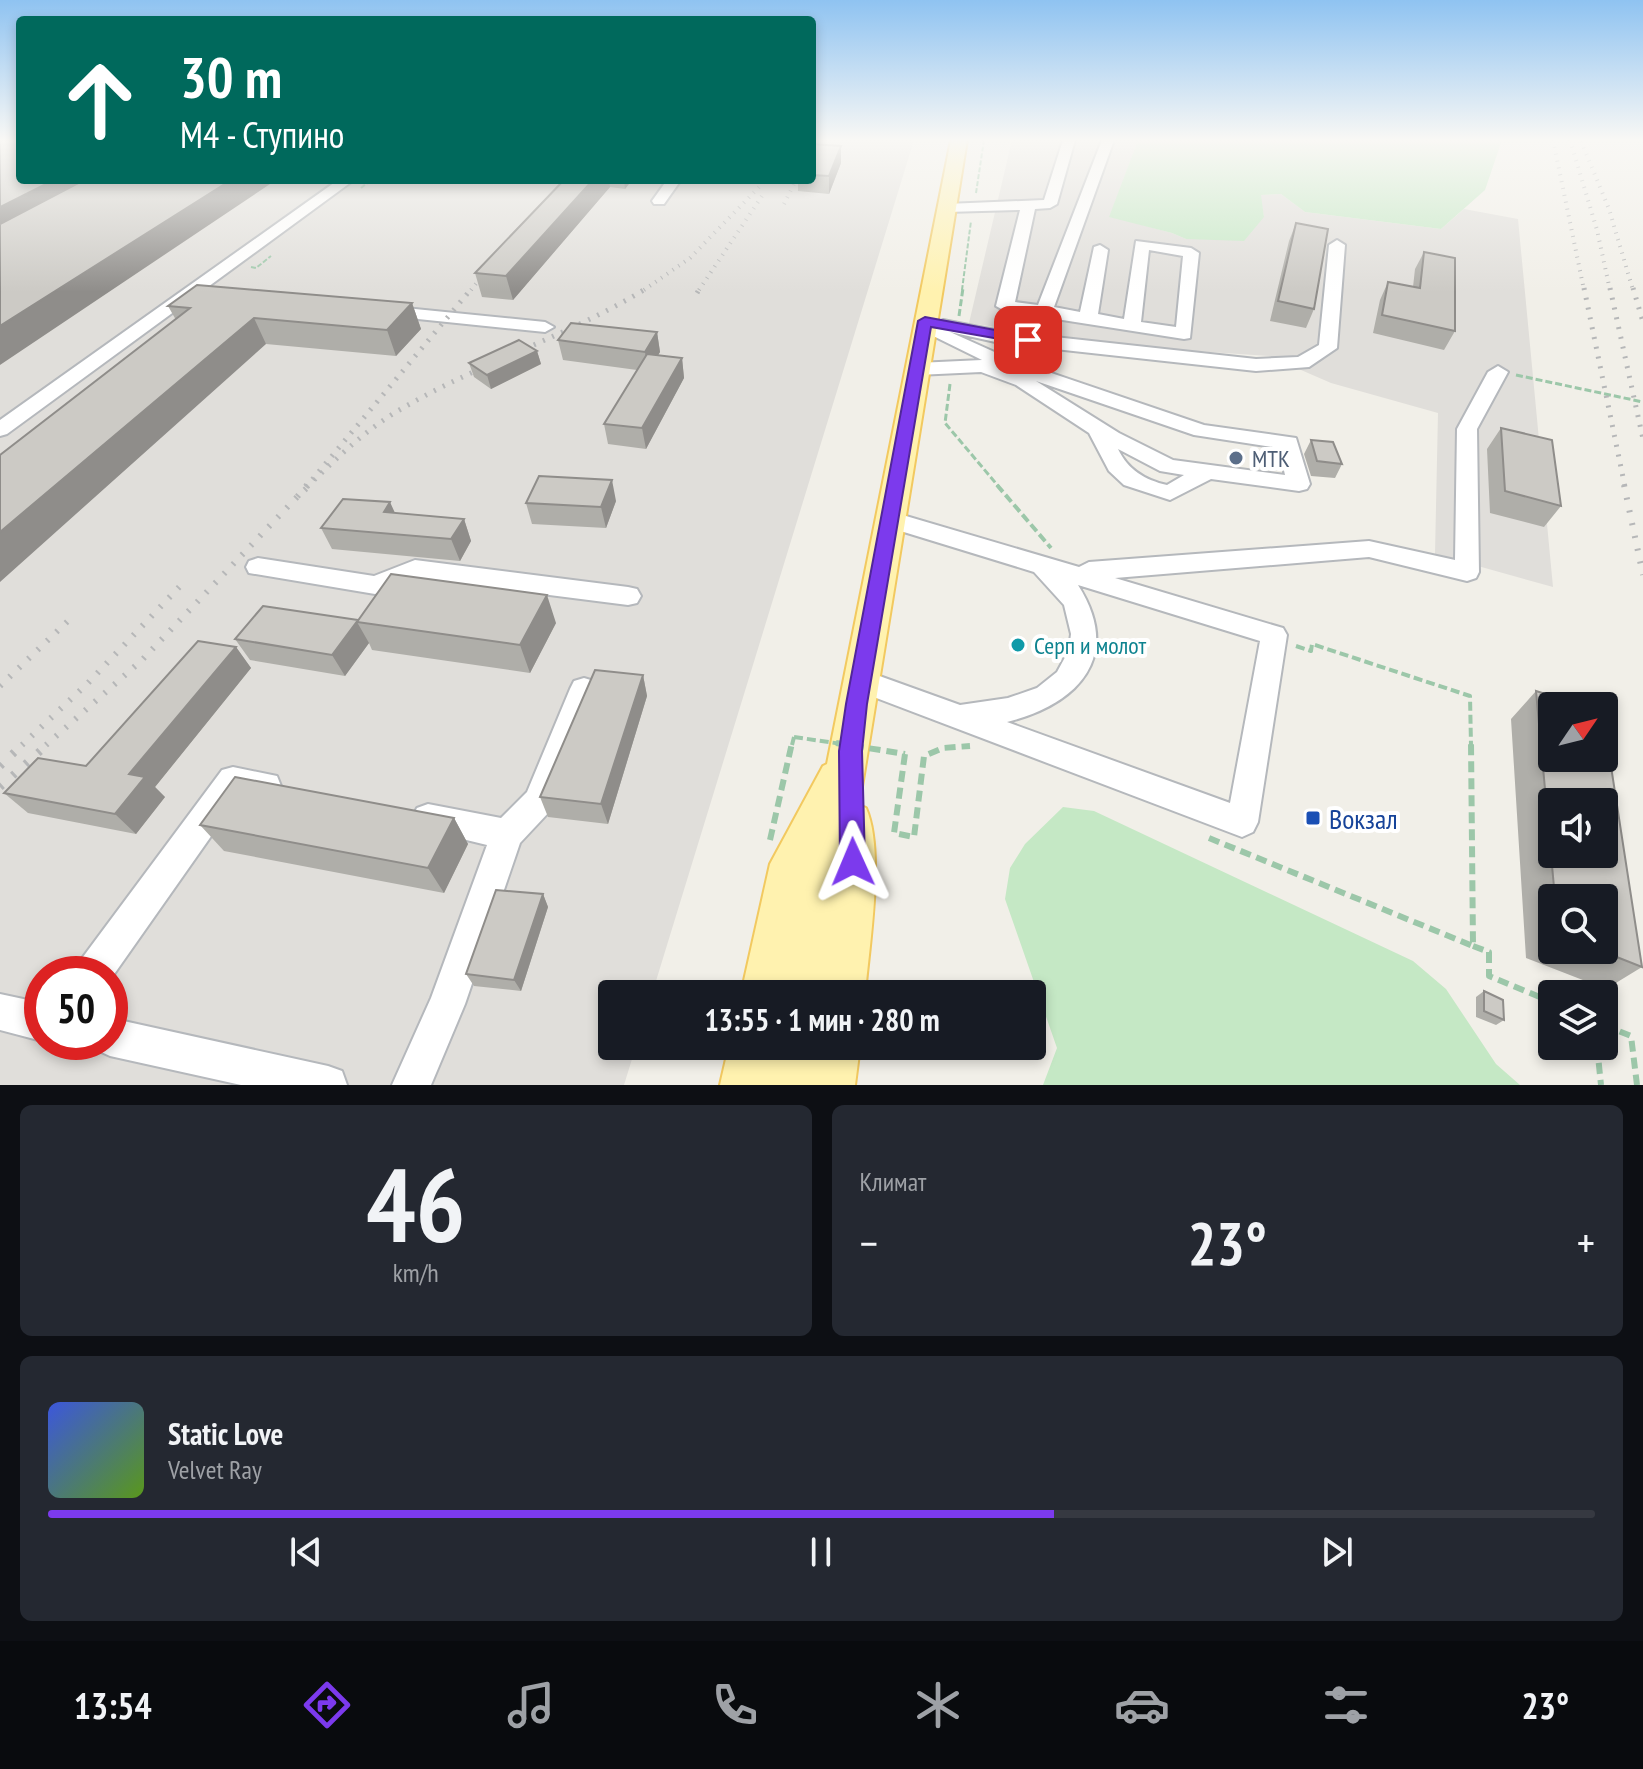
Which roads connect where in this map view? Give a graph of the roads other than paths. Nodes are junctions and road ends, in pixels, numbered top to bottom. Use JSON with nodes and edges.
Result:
{"nodes":[{"id":1,"x":332,"y":191,"type":"edge"},
{"id":2,"x":666,"y":191,"type":"edge"},
{"id":3,"x":949,"y":191,"type":"edge"},
{"id":4,"x":1053,"y":191,"type":"edge"},
{"id":5,"x":1089,"y":191,"type":"edge"},
{"id":6,"x":659,"y":201,"type":"dead end"},
{"id":7,"x":1028,"y":205,"type":"junction"},
{"id":8,"x":946,"y":208,"type":"junction"},
{"id":9,"x":1337,"y":245,"type":"dead end"},
{"id":10,"x":1100,"y":250,"type":"dead end"},
{"id":11,"x":385,"y":311,"type":"edge"},
{"id":12,"x":1044,"y":311,"type":"junction"},
{"id":13,"x":1088,"y":318,"type":"junction"},
{"id":14,"x":925,"y":324,"type":"junction"},
{"id":15,"x":1132,"y":325,"type":"junction"},
{"id":16,"x":545,"y":327,"type":"dead end"},
{"id":17,"x":917,"y":369,"type":"junction"},
{"id":18,"x":1498,"y":372,"type":"road end"},
{"id":19,"x":0,"y":430,"type":"edge"},
{"id":20,"x":889,"y":519,"type":"junction"},
{"id":21,"x":1036,"y":562,"type":"junction"},
{"id":22,"x":258,"y":567,"type":"dead end"},
{"id":23,"x":1073,"y":573,"type":"junction"},
{"id":24,"x":628,"y":596,"type":"dead end"},
{"id":25,"x":860,"y":680,"type":"junction"},
{"id":26,"x":584,"y":689,"type":"edge"},
{"id":27,"x":950,"y":713,"type":"junction"},
{"id":28,"x":850,"y":751,"type":"junction"},
{"id":29,"x":294,"y":792,"type":"edge"},
{"id":30,"x":400,"y":813,"type":"edge"},
{"id":31,"x":507,"y":834,"type":"junction"},
{"id":32,"x":106,"y":956,"type":"edge"},
{"id":33,"x":767,"y":980,"type":"edge"},
{"id":34,"x":810,"y":980,"type":"edge"},
{"id":35,"x":843,"y":980,"type":"edge"},
{"id":36,"x":0,"y":1012,"type":"edge"},
{"id":37,"x":24,"y":1018,"type":"edge"},
{"id":38,"x":128,"y":1041,"type":"edge"},
{"id":39,"x":750,"y":1060,"type":"edge"},
{"id":40,"x":796,"y":1060,"type":"edge"},
{"id":41,"x":834,"y":1060,"type":"edge"},
{"id":42,"x":328,"y":1085,"type":"edge"},
{"id":43,"x":411,"y":1085,"type":"edge"},
{"id":44,"x":744,"y":1085,"type":"edge"},
{"id":45,"x":792,"y":1085,"type":"edge"},
{"id":46,"x":831,"y":1085,"type":"edge"}],
"edges":[{"from":1,"to":19,"type":"lane"},
{"from":2,"to":6,"type":"lane"},
{"from":3,"to":8,"type":"main road"},
{"from":4,"to":7,"type":"lane"},
{"from":5,"to":12,"type":"lane"},
{"from":7,"to":8,"type":"lane"},
{"from":7,"to":12,"type":"lane"},
{"from":8,"to":14,"type":"main road"},
{"from":9,"to":14,"type":"lane"},
{"from":10,"to":13,"type":"lane"},
{"from":11,"to":16,"type":"lane"},
{"from":12,"to":13,"type":"lane"},
{"from":13,"to":15,"type":"lane"},
{"from":14,"to":17,"type":"main road"},
{"from":14,"to":17,"type":"lane"},
{"from":15,"to":15,"type":"lane"},
{"from":17,"to":20,"type":"main road"},
{"from":18,"to":23,"type":"lane"},
{"from":20,"to":21,"type":"lane"},
{"from":20,"to":25,"type":"main road"},
{"from":21,"to":23,"type":"lane"},
{"from":21,"to":27,"type":"lane"},
{"from":22,"to":24,"type":"lane"},
{"from":23,"to":27,"type":"lane"},
{"from":25,"to":27,"type":"lane"},
{"from":25,"to":28,"type":"main road"},
{"from":26,"to":31,"type":"lane"},
{"from":28,"to":33,"type":"main road"},
{"from":28,"to":34,"type":"main road"},
{"from":28,"to":35,"type":"main road"},
{"from":29,"to":32,"type":"lane"},
{"from":30,"to":31,"type":"lane"},
{"from":31,"to":43,"type":"lane"},
{"from":36,"to":37,"type":"lane"},
{"from":38,"to":42,"type":"lane"},
{"from":39,"to":44,"type":"main road"},
{"from":40,"to":45,"type":"main road"},
{"from":41,"to":46,"type":"main road"}]}
